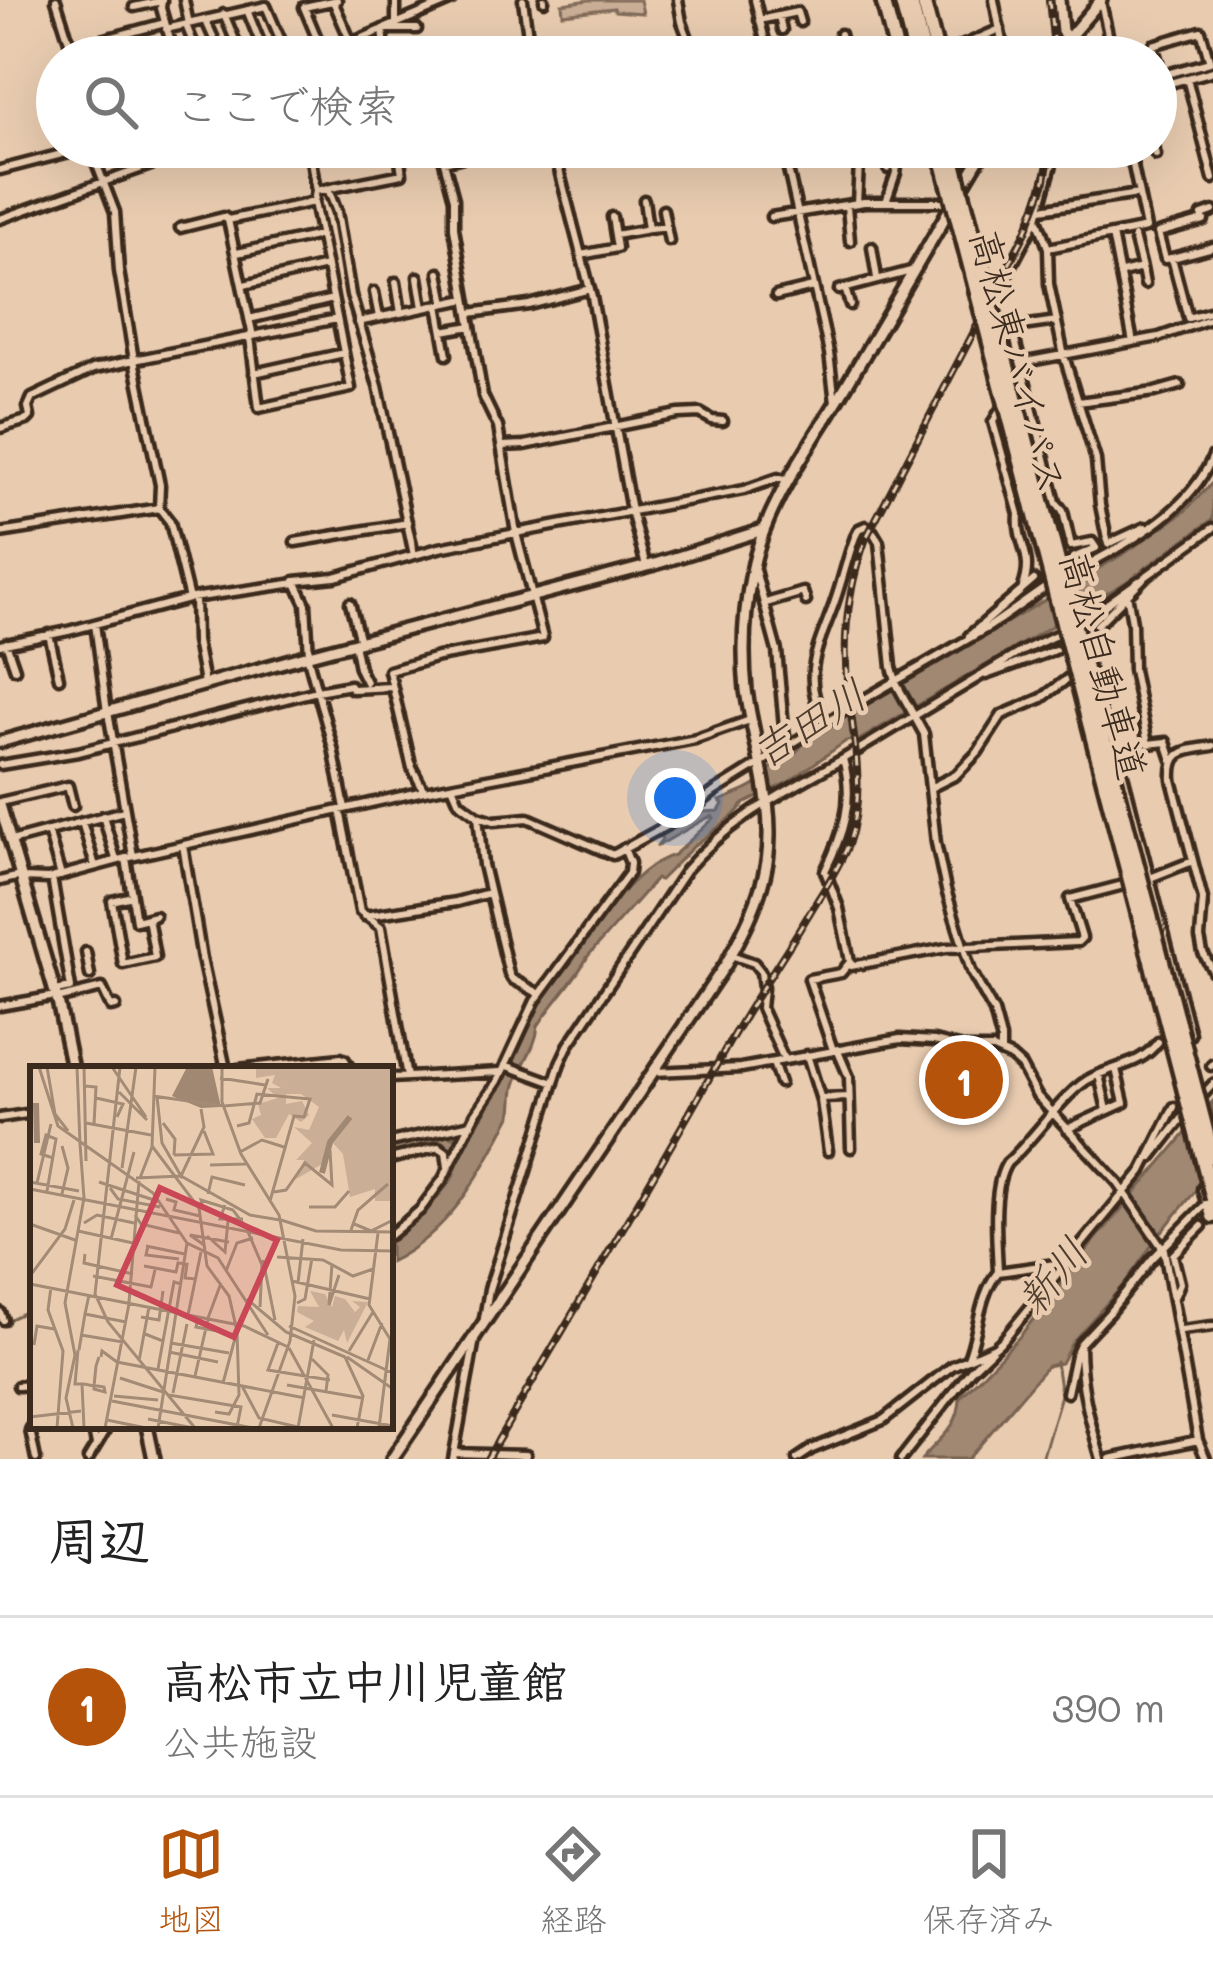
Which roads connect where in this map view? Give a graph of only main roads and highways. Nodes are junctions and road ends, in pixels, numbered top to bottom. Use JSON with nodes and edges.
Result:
{"nodes":[{"id":1,"x":883,"y":0,"type":"edge"},
{"id":2,"x":909,"y":0,"type":"edge"},
{"id":3,"x":892,"y":36,"type":"edge"},
{"id":4,"x":912,"y":36,"type":"edge"},
{"id":5,"x":924,"y":36,"type":"edge"},
{"id":6,"x":941,"y":168,"type":"edge"},
{"id":7,"x":941,"y":168,"type":"edge"},
{"id":8,"x":958,"y":168,"type":"edge"},
{"id":9,"x":959,"y":168,"type":"edge"},
{"id":10,"x":1207,"y":1094,"type":"edge"},
{"id":11,"x":1213,"y":1134,"type":"edge"},
{"id":12,"x":1213,"y":1157,"type":"edge"},
{"id":13,"x":1209,"y":1207,"type":"edge"}],
"edges":[{"from":1,"to":3,"type":"highway"},
{"from":2,"to":4,"type":"highway"},
{"from":2,"to":5,"type":"highway"},
{"from":6,"to":13,"type":"highway","name":"高松東バイパス","bridge":true},
{"from":7,"to":13,"type":"highway","name":"高松自動車道","bridge":true},
{"from":8,"to":12,"type":"highway","name":"高松自動車道","bridge":true},
{"from":9,"to":10,"type":"highway","name":"高松東バイパス","bridge":true},
{"from":10,"to":11,"type":"highway","name":"高松東バイパス","bridge":true}]}
